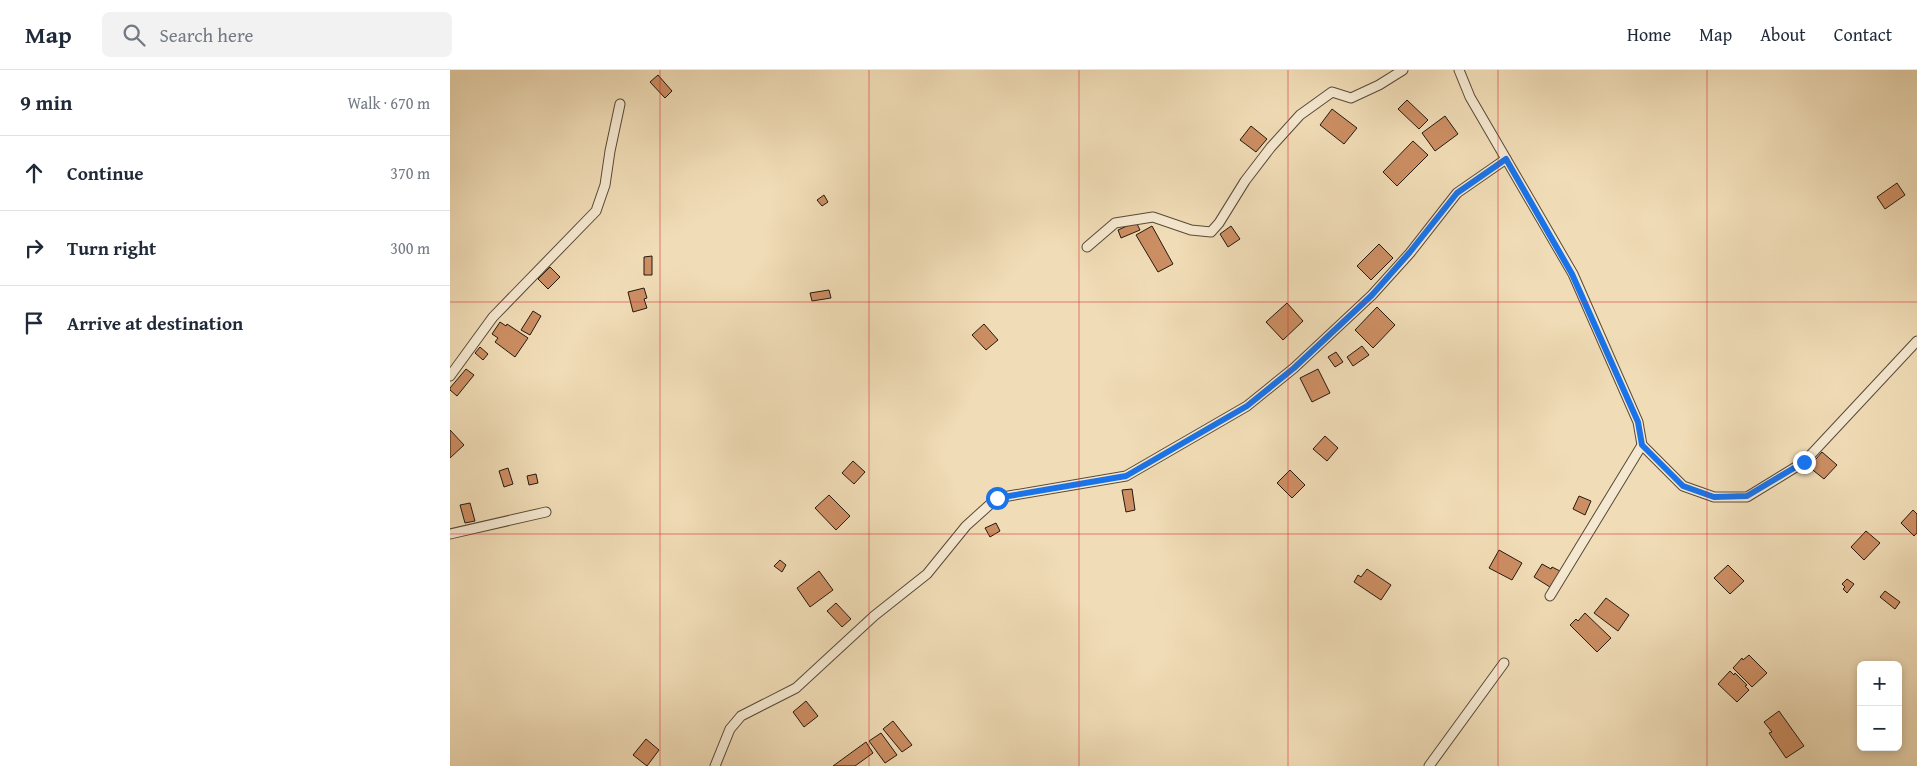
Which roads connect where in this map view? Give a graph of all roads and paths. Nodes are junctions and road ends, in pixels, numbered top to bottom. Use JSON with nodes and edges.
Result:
{"nodes":[{"id":1,"x":1403,"y":70,"type":"edge"},
{"id":2,"x":1459,"y":70,"type":"edge"},
{"id":3,"x":620,"y":104,"type":"dead end"},
{"id":4,"x":1506,"y":159,"type":"junction"},
{"id":5,"x":1087,"y":247,"type":"dead end"},
{"id":6,"x":1917,"y":341,"type":"edge"},
{"id":7,"x":450,"y":376,"type":"edge"},
{"id":8,"x":1642,"y":445,"type":"junction"},
{"id":9,"x":546,"y":512,"type":"dead end"},
{"id":10,"x":450,"y":534,"type":"edge"},
{"id":11,"x":1550,"y":596,"type":"dead end"},
{"id":12,"x":1504,"y":663,"type":"dead end"},
{"id":13,"x":715,"y":766,"type":"edge"},
{"id":14,"x":1429,"y":766,"type":"edge"}],
"edges":[{"from":1,"to":5,"type":"street"},
{"from":2,"to":4,"type":"street"},
{"from":3,"to":7,"type":"street"},
{"from":4,"to":8,"type":"street"},
{"from":4,"to":13,"type":"street"},
{"from":6,"to":8,"type":"street"},
{"from":8,"to":11,"type":"street"},
{"from":9,"to":10,"type":"street"},
{"from":12,"to":14,"type":"street"}]}
